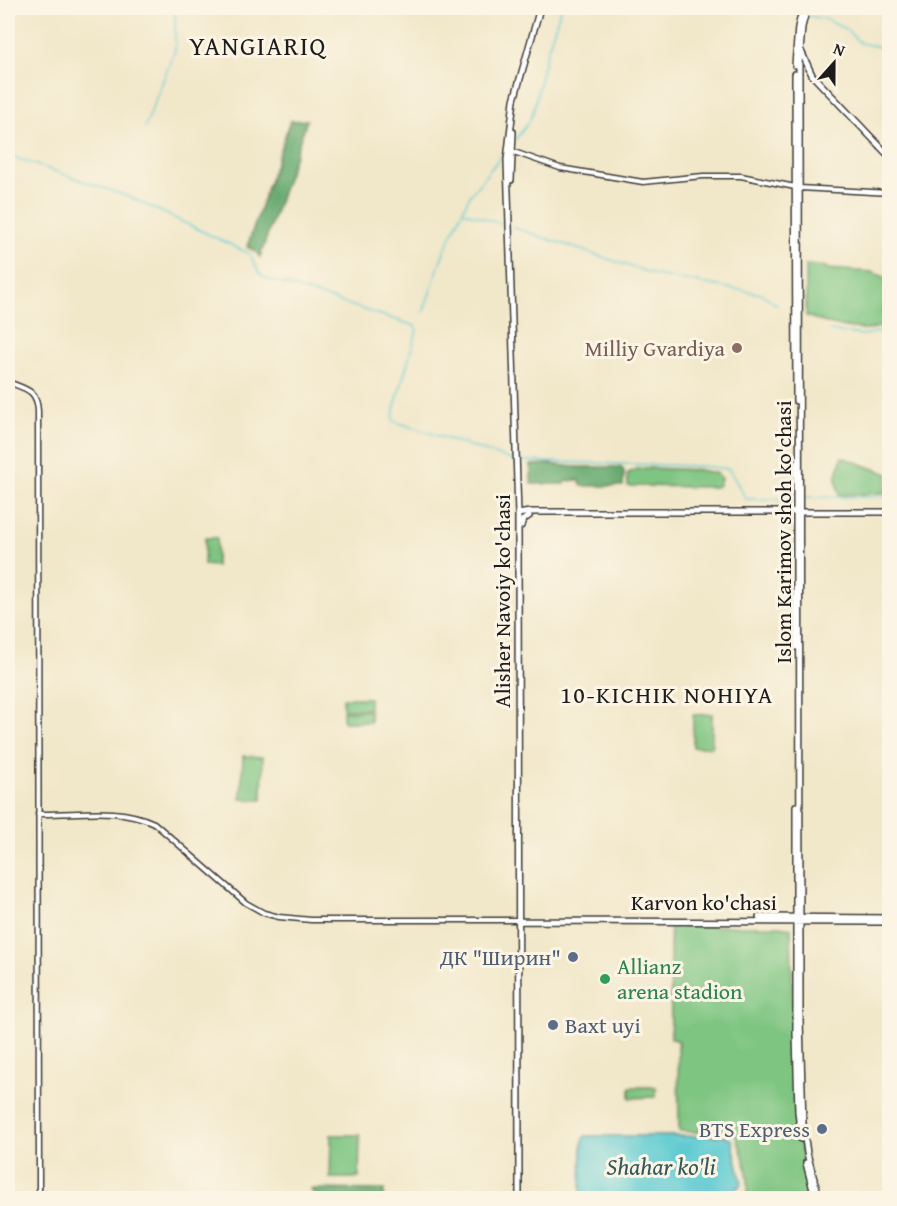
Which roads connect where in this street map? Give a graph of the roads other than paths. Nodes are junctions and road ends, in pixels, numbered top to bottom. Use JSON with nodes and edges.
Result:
{"nodes":[{"id":1,"x":542,"y":8,"type":"edge"},
{"id":2,"x":805,"y":8,"type":"edge"},
{"id":3,"x":799,"y":38,"type":"junction"},
{"id":4,"x":800,"y":49,"type":"junction"},
{"id":5,"x":804,"y":60,"type":"junction"},
{"id":6,"x":812,"y":75,"type":"junction"},
{"id":7,"x":799,"y":82,"type":"junction"},
{"id":8,"x":510,"y":147,"type":"junction"},
{"id":9,"x":890,"y":157,"type":"edge"},
{"id":10,"x":798,"y":188,"type":"junction"},
{"id":11,"x":890,"y":193,"type":"edge"},
{"id":12,"x":8,"y":382,"type":"edge"},
{"id":13,"x":519,"y":465,"type":"junction"},
{"id":14,"x":522,"y":505,"type":"junction"},
{"id":15,"x":798,"y":513,"type":"junction"},
{"id":16,"x":520,"y":514,"type":"junction"},
{"id":17,"x":530,"y":514,"type":"junction"},
{"id":18,"x":890,"y":514,"type":"edge"},
{"id":19,"x":521,"y":526,"type":"junction"},
{"id":20,"x":521,"y":638,"type":"junction"},
{"id":21,"x":38,"y":814,"type":"junction"},
{"id":22,"x":520,"y":920,"type":"junction"},
{"id":23,"x":798,"y":920,"type":"junction"},
{"id":24,"x":890,"y":920,"type":"edge"},
{"id":25,"x":39,"y":1198,"type":"edge"},
{"id":26,"x":520,"y":1198,"type":"edge"},
{"id":27,"x":817,"y":1198,"type":"edge"}],
"edges":[{"from":1,"to":8,"type":"main road","name":"Alisher Navoiy ko'chasi"},
{"from":2,"to":3,"type":"main road","name":"Islom Karimov shoh ko'chasi"},
{"from":3,"to":4,"type":"main road"},
{"from":3,"to":5,"type":"main road"},
{"from":3,"to":10,"type":"main road","name":"Islom Karimov shoh ko'chasi"},
{"from":4,"to":5,"type":"main road"},
{"from":4,"to":7,"type":"main road","name":"Islom Karimov shoh ko'chasi"},
{"from":5,"to":6,"type":"main road"},
{"from":6,"to":7,"type":"main road"},
{"from":6,"to":9,"type":"main road"},
{"from":7,"to":10,"type":"main road","name":"Islom Karimov shoh ko'chasi"},
{"from":8,"to":10,"type":"street"},
{"from":8,"to":13,"type":"main road","name":"Alisher Navoiy ko'chasi"},
{"from":10,"to":11,"type":"street"},
{"from":10,"to":15,"type":"main road","name":"Islom Karimov shoh ko'chasi"},
{"from":12,"to":21,"type":"street"},
{"from":13,"to":14,"type":"main road","name":"Alisher Navoiy ko'chasi"},
{"from":13,"to":16,"type":"main road","name":"Alisher Navoiy ko'chasi"},
{"from":14,"to":16,"type":"main road","name":"Alisher Navoiy ko'chasi"},
{"from":14,"to":17,"type":"main road"},
{"from":15,"to":17,"type":"main road"},
{"from":15,"to":18,"type":"main road"},
{"from":15,"to":23,"type":"main road","name":"Islom Karimov shoh ko'chasi"},
{"from":16,"to":17,"type":"main road"},
{"from":16,"to":19,"type":"main road","name":"Alisher Navoiy ko'chasi"},
{"from":16,"to":20,"type":"main road","name":"Alisher Navoiy ko'chasi"},
{"from":17,"to":19,"type":"main road"},
{"from":19,"to":20,"type":"main road","name":"Alisher Navoiy ko'chasi"},
{"from":20,"to":22,"type":"main road","name":"Alisher Navoiy ko'chasi"},
{"from":21,"to":22,"type":"street"},
{"from":21,"to":25,"type":"street"},
{"from":22,"to":23,"type":"main road","name":"Karvon ko'chasi"},
{"from":22,"to":26,"type":"main road","name":"Alisher Navoiy ko'chasi"},
{"from":23,"to":24,"type":"main road","name":"Karvon ko'chasi"},
{"from":23,"to":27,"type":"main road","name":"Islom Karimov shoh ko'chasi"}]}
